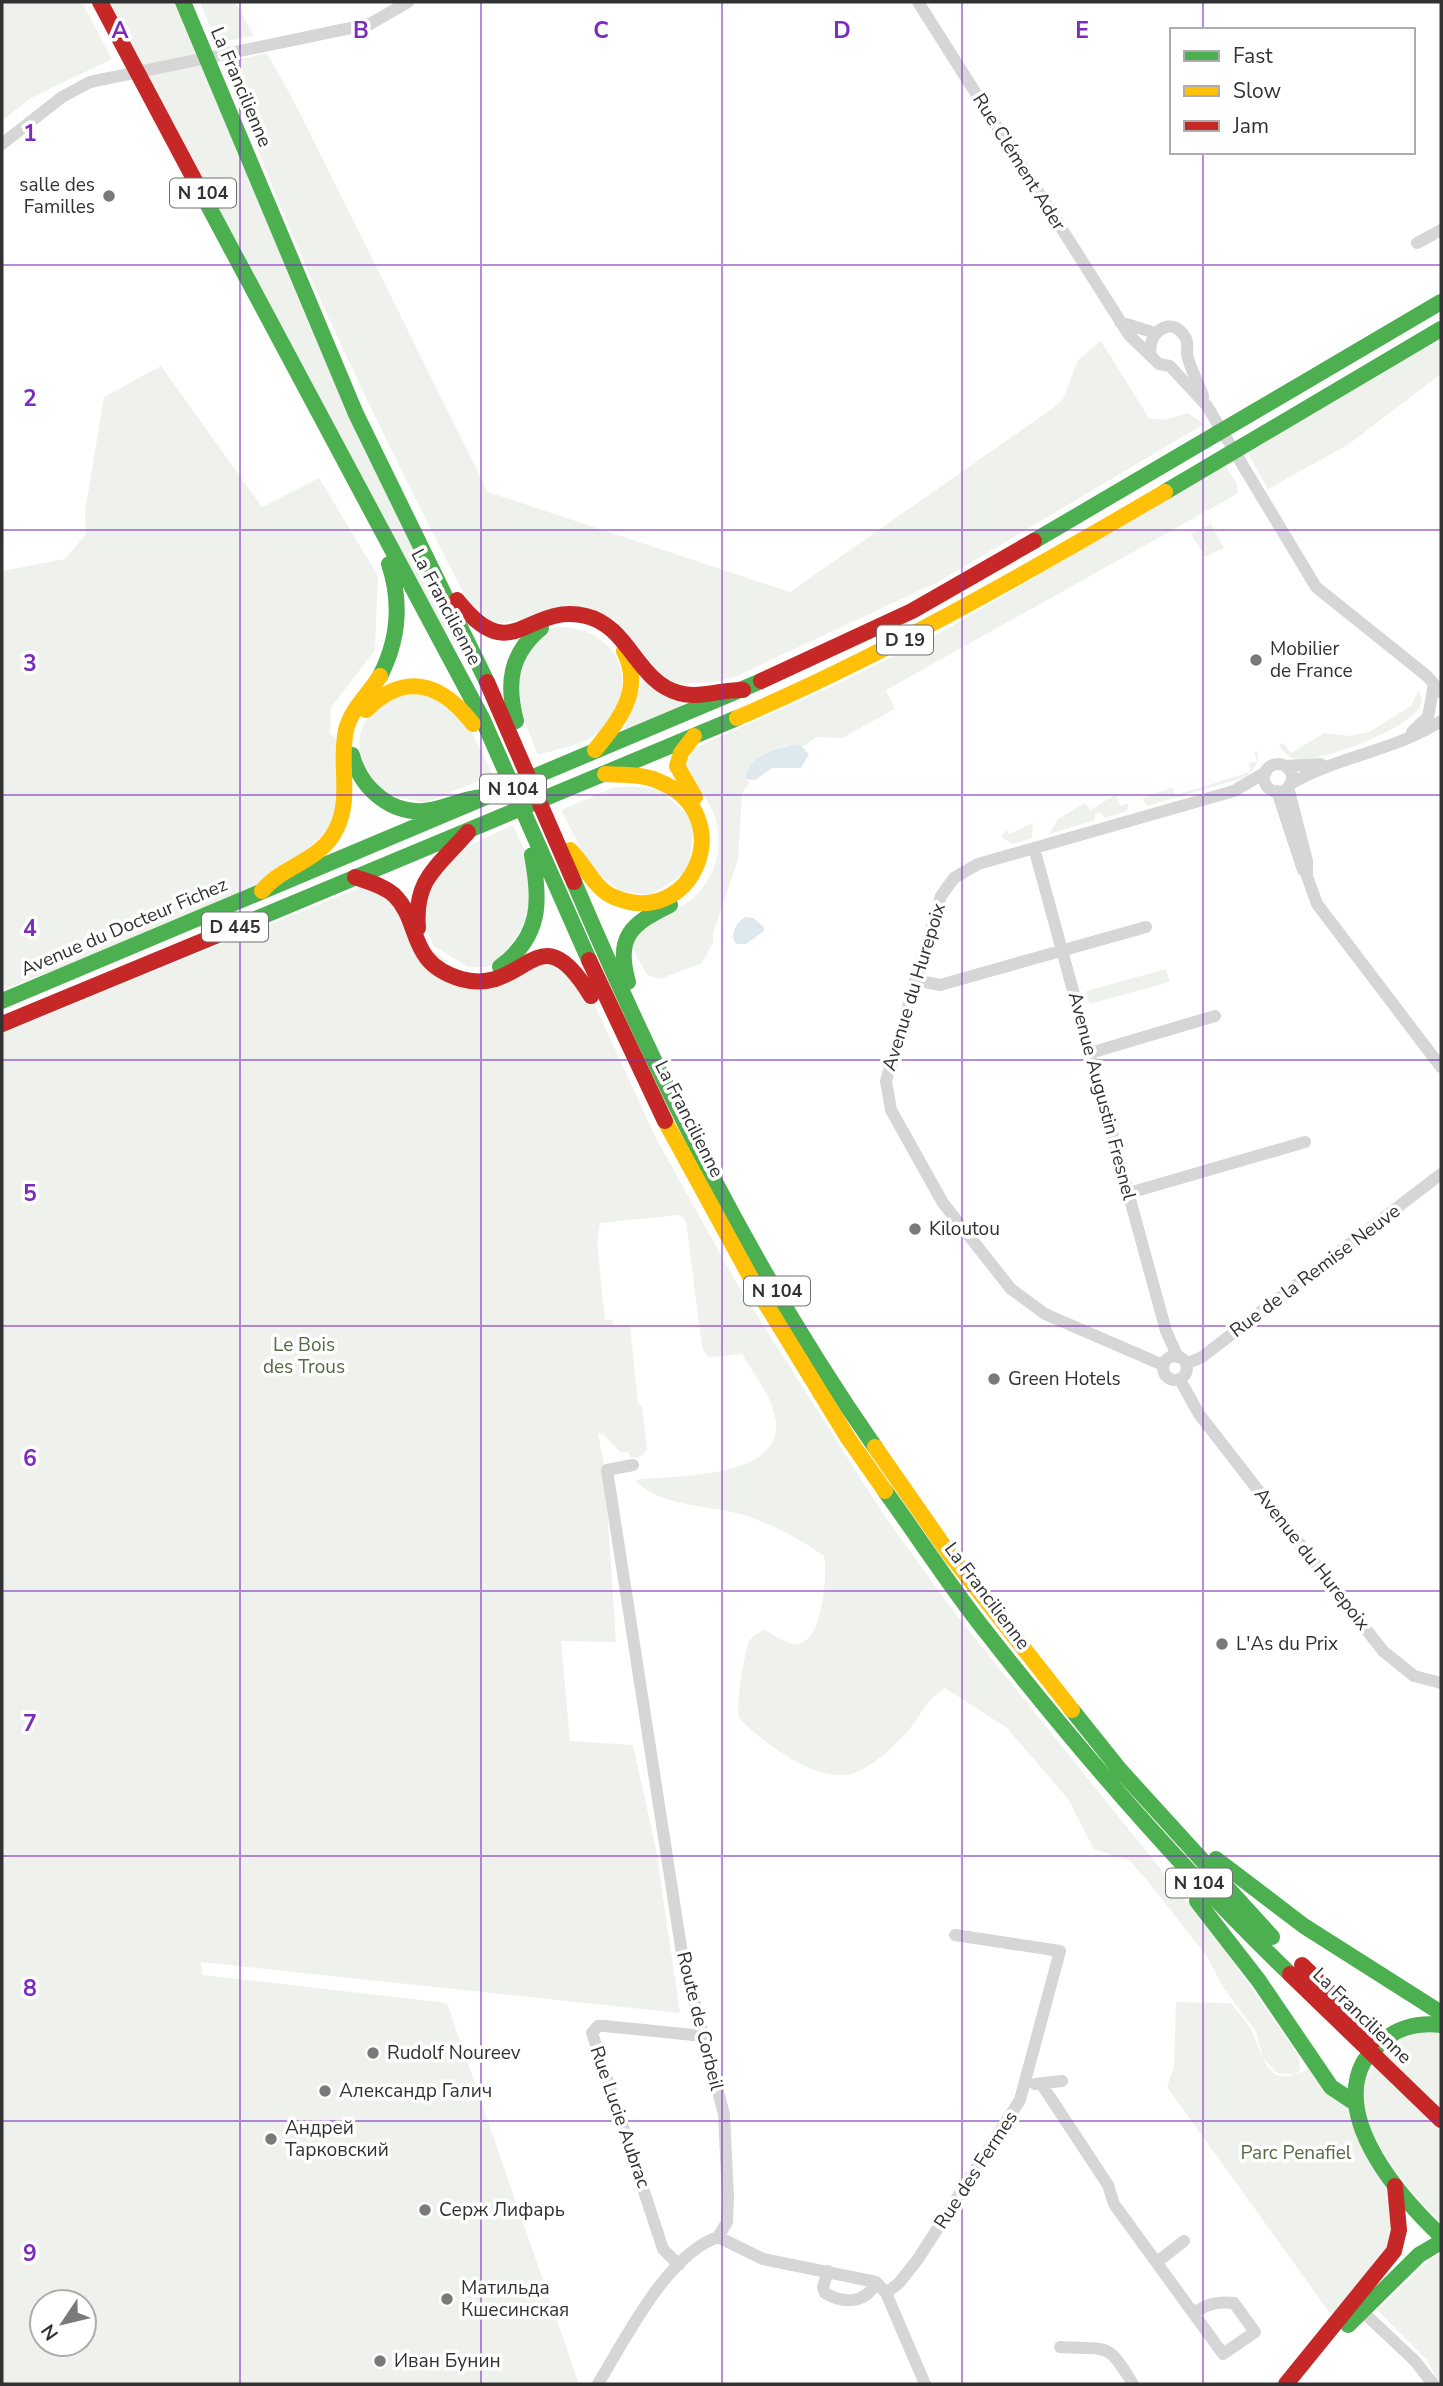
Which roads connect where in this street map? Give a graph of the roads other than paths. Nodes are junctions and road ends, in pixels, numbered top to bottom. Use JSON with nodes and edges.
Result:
{"nodes":[{"id":1,"x":100,"y":2,"type":"edge"},
{"id":2,"x":183,"y":2,"type":"edge"},
{"id":3,"x":397,"y":2,"type":"edge"},
{"id":4,"x":408,"y":2,"type":"edge"},
{"id":5,"x":923,"y":3,"type":"edge"},
{"id":6,"x":283,"y":41,"type":"junction"},
{"id":7,"x":2,"y":144,"type":"edge"},
{"id":8,"x":1441,"y":230,"type":"edge"},
{"id":9,"x":1417,"y":243,"type":"dead end"},
{"id":10,"x":1441,"y":302,"type":"edge"},
{"id":11,"x":1120,"y":322,"type":"junction"},
{"id":12,"x":1441,"y":329,"type":"edge"},
{"id":13,"x":1155,"y":333,"type":"junction"},
{"id":14,"x":1187,"y":354,"type":"junction"},
{"id":15,"x":1151,"y":355,"type":"junction"},
{"id":16,"x":1170,"y":366,"type":"junction"},
{"id":17,"x":1207,"y":406,"type":"junction"},
{"id":18,"x":383,"y":533,"type":"junction"},
{"id":19,"x":437,"y":582,"type":"junction"},
{"id":20,"x":1436,"y":683,"type":"edge"},
{"id":21,"x":743,"y":690,"type":"junction"},
{"id":22,"x":1441,"y":721,"type":"edge"},
{"id":23,"x":1441,"y":734,"type":"edge"},
{"id":24,"x":694,"y":736,"type":"junction"},
{"id":25,"x":491,"y":739,"type":"junction"},
{"id":26,"x":1405,"y":740,"type":"junction"},
{"id":27,"x":518,"y":749,"type":"junction"},
{"id":28,"x":596,"y":750,"type":"junction"},
{"id":29,"x":1328,"y":764,"type":"junction"},
{"id":30,"x":1285,"y":766,"type":"junction"},
{"id":31,"x":1266,"y":772,"type":"junction"},
{"id":32,"x":605,"y":774,"type":"junction"},
{"id":33,"x":521,"y":781,"type":"joint"},
{"id":34,"x":1282,"y":788,"type":"junction"},
{"id":35,"x":1234,"y":791,"type":"junction"},
{"id":36,"x":483,"y":797,"type":"junction"},
{"id":37,"x":532,"y":806,"type":"joint"},
{"id":38,"x":468,"y":832,"type":"junction"},
{"id":39,"x":535,"y":839,"type":"junction"},
{"id":40,"x":557,"y":839,"type":"junction"},
{"id":41,"x":1034,"y":848,"type":"junction"},
{"id":42,"x":355,"y":877,"type":"junction"},
{"id":43,"x":262,"y":891,"type":"junction"},
{"id":44,"x":1146,"y":927,"type":"dead end"},
{"id":45,"x":1062,"y":950,"type":"junction"},
{"id":46,"x":915,"y":980,"type":"junction"},
{"id":47,"x":2,"y":1001,"type":"edge"},
{"id":48,"x":632,"y":1016,"type":"junction"},
{"id":49,"x":1215,"y":1016,"type":"dead end"},
{"id":50,"x":2,"y":1024,"type":"edge"},
{"id":51,"x":1090,"y":1053,"type":"junction"},
{"id":52,"x":639,"y":1066,"type":"junction"},
{"id":53,"x":1441,"y":1067,"type":"edge"},
{"id":54,"x":1305,"y":1142,"type":"dead end"},
{"id":55,"x":1441,"y":1174,"type":"edge"},
{"id":56,"x":1129,"y":1193,"type":"junction"},
{"id":57,"x":1176,"y":1365,"type":"junction"},
{"id":58,"x":633,"y":1465,"type":"dead end"},
{"id":59,"x":1441,"y":1683,"type":"edge"},
{"id":60,"x":1087,"y":1758,"type":"junction"},
{"id":61,"x":1176,"y":1835,"type":"junction"},
{"id":62,"x":955,"y":1935,"type":"dead end"},
{"id":63,"x":1322,"y":1997,"type":"junction"},
{"id":64,"x":1441,"y":2013,"type":"edge"},
{"id":65,"x":1441,"y":2025,"type":"edge"},
{"id":66,"x":702,"y":2036,"type":"junction"},
{"id":67,"x":1062,"y":2081,"type":"dead end"},
{"id":68,"x":1024,"y":2083,"type":"junction"},
{"id":69,"x":1042,"y":2085,"type":"junction"},
{"id":70,"x":1441,"y":2099,"type":"edge"},
{"id":71,"x":1355,"y":2103,"type":"junction"},
{"id":72,"x":1441,"y":2120,"type":"edge"},
{"id":73,"x":1395,"y":2186,"type":"junction"},
{"id":74,"x":1441,"y":2236,"type":"edge"},
{"id":75,"x":718,"y":2237,"type":"junction"},
{"id":76,"x":1184,"y":2241,"type":"dead end"},
{"id":77,"x":1441,"y":2242,"type":"edge"},
{"id":78,"x":1157,"y":2262,"type":"junction"},
{"id":79,"x":679,"y":2265,"type":"junction"},
{"id":80,"x":828,"y":2271,"type":"junction"},
{"id":81,"x":876,"y":2283,"type":"junction"},
{"id":82,"x":886,"y":2293,"type":"junction"},
{"id":83,"x":1362,"y":2311,"type":"junction"},
{"id":84,"x":1194,"y":2313,"type":"junction"},
{"id":85,"x":1060,"y":2347,"type":"dead end"},
{"id":86,"x":598,"y":2384,"type":"edge"},
{"id":87,"x":925,"y":2384,"type":"edge"},
{"id":88,"x":1133,"y":2384,"type":"edge"},
{"id":89,"x":1286,"y":2384,"type":"edge"},
{"id":90,"x":1298,"y":2384,"type":"edge"},
{"id":91,"x":1433,"y":2384,"type":"edge"}],
"edges":[{"from":1,"to":18,"type":"main road","name":"La Francilienne","number":"N 104"},
{"from":2,"to":19,"type":"main road","name":"La Francilienne","number":"N 104"},
{"from":3,"to":6,"type":"street"},
{"from":4,"to":6,"type":"street"},
{"from":5,"to":11,"type":"street","name":"Rue Clément Ader"},
{"from":6,"to":7,"type":"street"},
{"from":8,"to":9,"type":"street"},
{"from":10,"to":21,"type":"main road","number":"D 19"},
{"from":11,"to":13,"type":"street","name":"Rue Clément Ader"},
{"from":11,"to":15,"type":"street","name":"Rue Clément Ader"},
{"from":12,"to":24,"type":"main road","number":"D 19"},
{"from":13,"to":14,"type":"street","name":"Rue Clément Ader"},
{"from":13,"to":15,"type":"street"},
{"from":14,"to":16,"type":"street"},
{"from":14,"to":17,"type":"street","name":"Rue Clément Ader"},
{"from":15,"to":16,"type":"street","name":"Rue Clément Ader"},
{"from":16,"to":17,"type":"street","name":"Rue Clément Ader"},
{"from":17,"to":20,"type":"street","name":"Rue Clément Ader"},
{"from":18,"to":25,"type":"main road","name":"La Francilienne","number":"N 104"},
{"from":18,"to":43,"type":"main road"},
{"from":19,"to":21,"type":"main road"},
{"from":19,"to":27,"type":"main road","name":"La Francilienne","number":"N 104"},
{"from":20,"to":26,"type":"street"},
{"from":21,"to":28,"type":"main road","number":"D 19"},
{"from":22,"to":26,"type":"street","name":"Avenue du Hurepoix"},
{"from":23,"to":26,"type":"street","name":"Avenue du Hurepoix"},
{"from":24,"to":32,"type":"main road","number":"D 19"},
{"from":24,"to":48,"type":"main road"},
{"from":25,"to":36,"type":"main road"},
{"from":25,"to":39,"type":"main road","name":"La Francilienne","number":"N 104"},
{"from":26,"to":29,"type":"street","name":"Avenue du Hurepoix"},
{"from":27,"to":28,"type":"main road"},
{"from":27,"to":40,"type":"main road","name":"La Francilienne","number":"N 104"},
{"from":28,"to":33,"type":"main road","number":"D 19"},
{"from":29,"to":30,"type":"street","name":"Avenue du Hurepoix"},
{"from":29,"to":34,"type":"street","name":"Avenue du Hurepoix"},
{"from":30,"to":31,"type":"street"},
{"from":30,"to":34,"type":"street"},
{"from":31,"to":34,"type":"street"},
{"from":31,"to":35,"type":"street","name":"Avenue du Hurepoix"},
{"from":32,"to":37,"type":"main road","number":"D 19"},
{"from":32,"to":40,"type":"main road"},
{"from":33,"to":36,"type":"main road","number":"D 445"},
{"from":34,"to":35,"type":"street","name":"Avenue du Hurepoix"},
{"from":34,"to":53,"type":"street"},
{"from":35,"to":41,"type":"street","name":"Avenue du Hurepoix"},
{"from":36,"to":43,"type":"main road","number":"D 445"},
{"from":37,"to":38,"type":"main road","number":"D 445"},
{"from":38,"to":39,"type":"main road"},
{"from":38,"to":42,"type":"main road","number":"D 445"},
{"from":39,"to":52,"type":"main road","name":"La Francilienne","number":"N 104"},
{"from":40,"to":48,"type":"main road","name":"La Francilienne","number":"N 104"},
{"from":41,"to":45,"type":"street","name":"Avenue Augustin Fresnel"},
{"from":41,"to":46,"type":"street","name":"Avenue du Hurepoix"},
{"from":42,"to":50,"type":"main road","number":"D 445"},
{"from":42,"to":52,"type":"main road"},
{"from":43,"to":47,"type":"main road","name":"Avenue du Docteur Fichez","number":"D 445"},
{"from":44,"to":45,"type":"street"},
{"from":45,"to":46,"type":"street"},
{"from":45,"to":51,"type":"street","name":"Avenue Augustin Fresnel"},
{"from":46,"to":57,"type":"street","name":"Avenue du Hurepoix"},
{"from":48,"to":61,"type":"main road","name":"La Francilienne","number":"N 104"},
{"from":49,"to":51,"type":"street"},
{"from":51,"to":56,"type":"street","name":"Avenue Augustin Fresnel"},
{"from":52,"to":60,"type":"main road","name":"La Francilienne","number":"N 104"},
{"from":54,"to":56,"type":"street"},
{"from":55,"to":57,"type":"street","name":"Rue de la Remise Neuve"},
{"from":56,"to":57,"type":"street","name":"Avenue Augustin Fresnel"},
{"from":57,"to":59,"type":"street","name":"Avenue du Hurepoix"},
{"from":58,"to":66,"type":"street","name":"Route de Corbeil"},
{"from":60,"to":63,"type":"main road","name":"La Francilienne","number":"N 104"},
{"from":60,"to":71,"type":"main road"},
{"from":61,"to":63,"type":"main road","name":"La Francilienne","number":"N 104"},
{"from":61,"to":64,"type":"main road"},
{"from":62,"to":68,"type":"street","name":"Rue des Fermes"},
{"from":63,"to":70,"type":"main road","name":"La Francilienne","number":"N 104"},
{"from":63,"to":72,"type":"main road","name":"La Francilienne","number":"N 104"},
{"from":65,"to":71,"type":"main road"},
{"from":66,"to":75,"type":"street","name":"Route de Corbeil"},
{"from":66,"to":79,"type":"street","name":"Rue Lucie Aubrac"},
{"from":67,"to":69,"type":"street"},
{"from":68,"to":69,"type":"street"},
{"from":68,"to":82,"type":"street","name":"Rue des Fermes"},
{"from":69,"to":78,"type":"street"},
{"from":71,"to":73,"type":"main road"},
{"from":73,"to":74,"type":"main road"},
{"from":73,"to":89,"type":"main road"},
{"from":75,"to":79,"type":"street"},
{"from":75,"to":80,"type":"street"},
{"from":76,"to":78,"type":"street"},
{"from":77,"to":83,"type":"main road"},
{"from":78,"to":84,"type":"street"},
{"from":79,"to":86,"type":"street"},
{"from":80,"to":81,"type":"street"},
{"from":80,"to":81,"type":"street"},
{"from":81,"to":82,"type":"street"},
{"from":82,"to":87,"type":"street"},
{"from":83,"to":90,"type":"main road"},
{"from":83,"to":91,"type":"street"},
{"from":84,"to":84,"type":"street"},
{"from":85,"to":88,"type":"street"}]}
